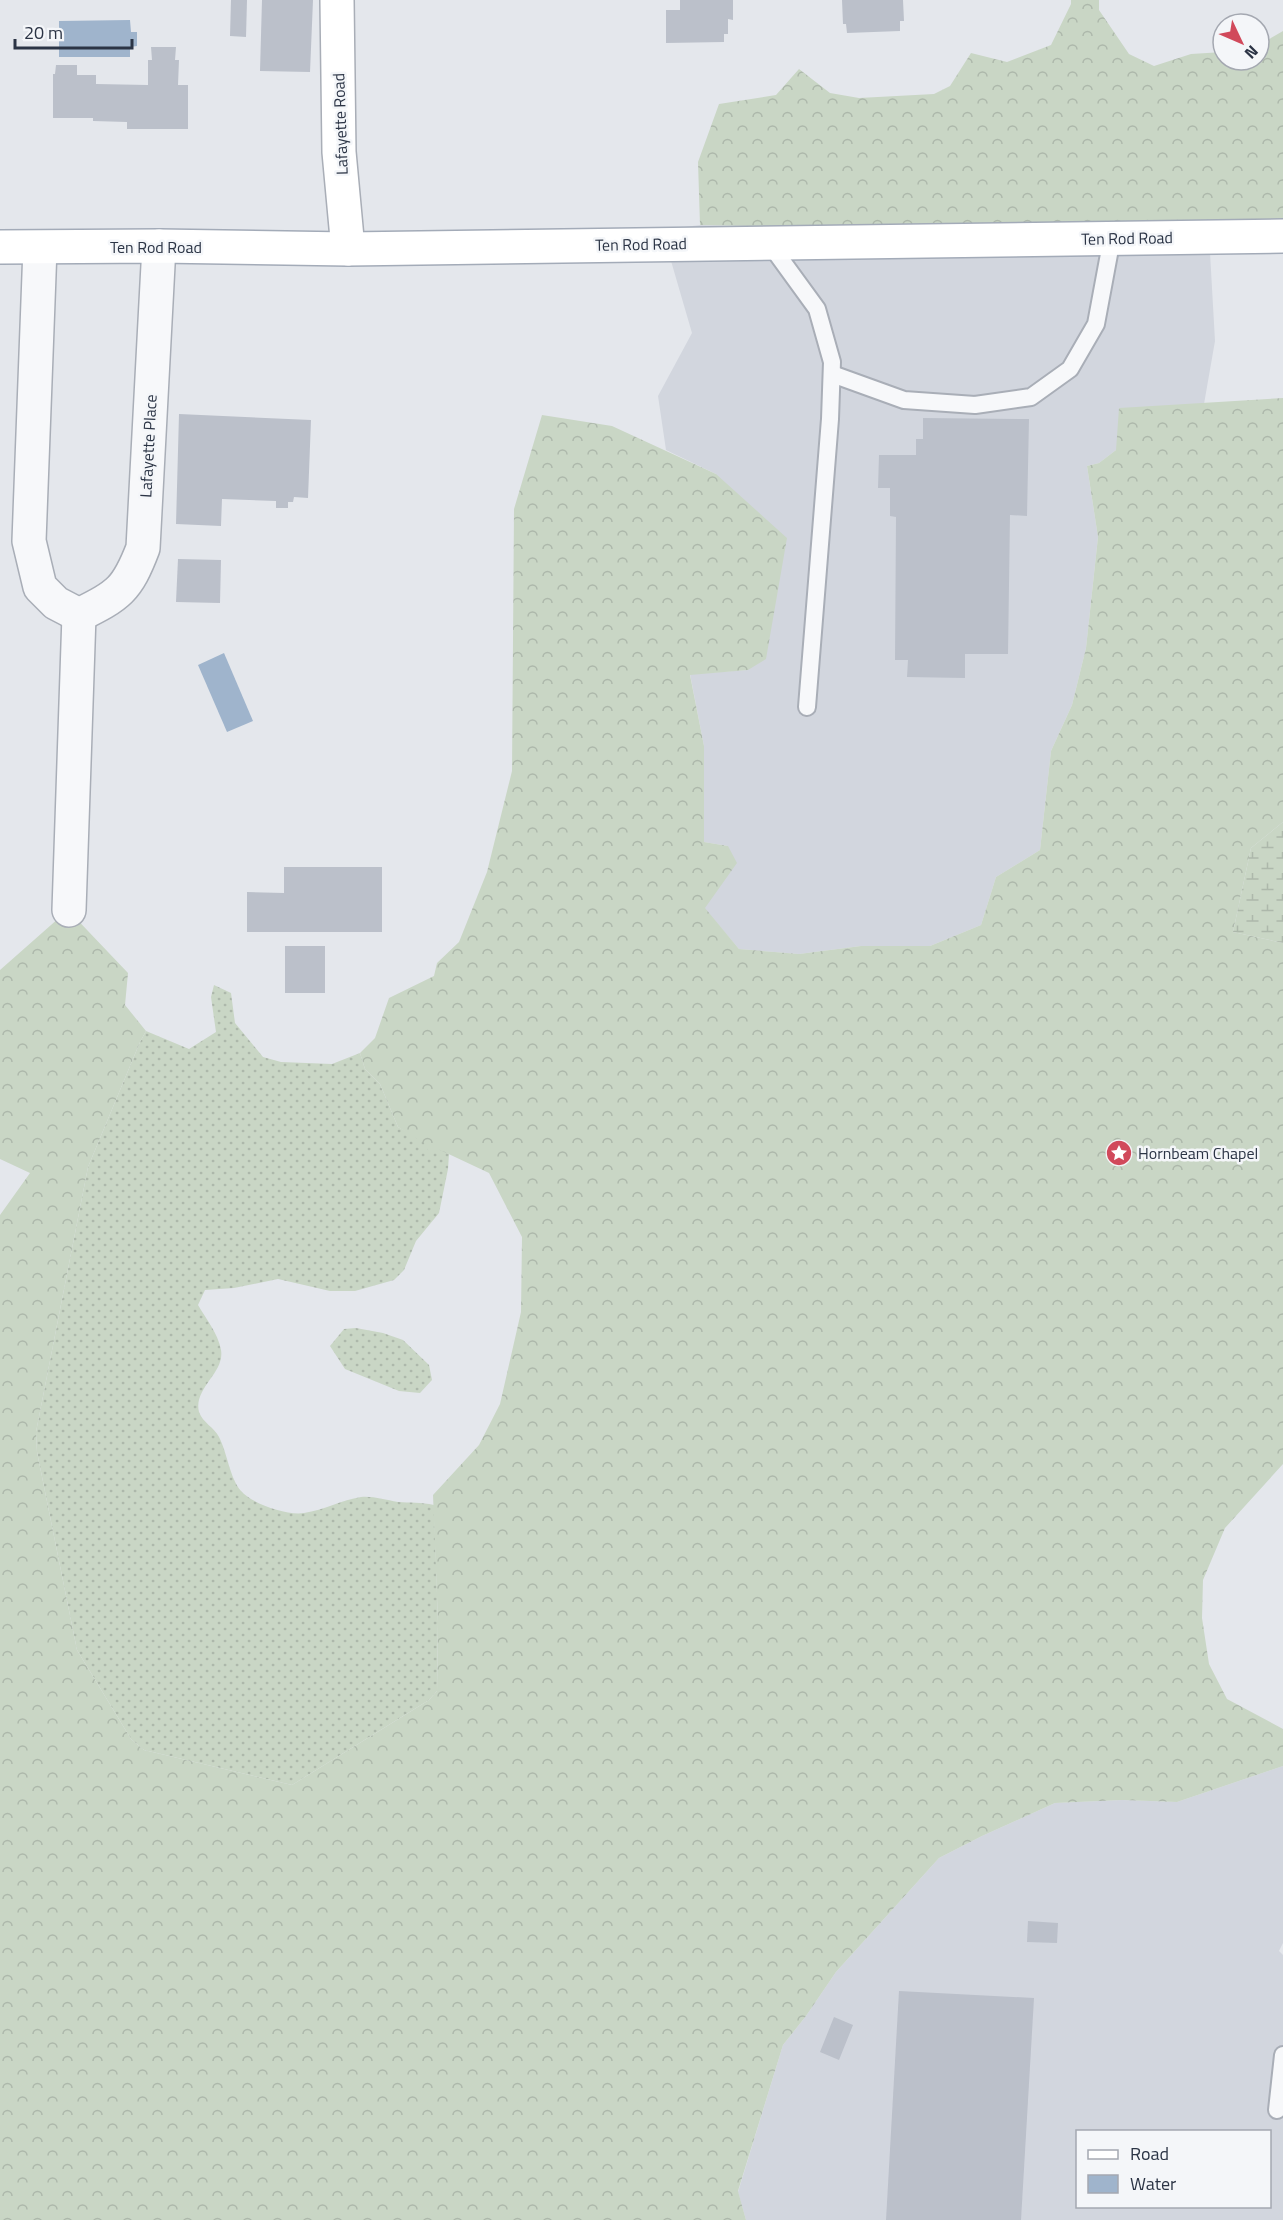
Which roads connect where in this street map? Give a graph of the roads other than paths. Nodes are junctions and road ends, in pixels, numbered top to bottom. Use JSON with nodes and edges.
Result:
{"nodes":[{"id":1,"x":337,"y":0,"type":"edge"},
{"id":2,"x":1283,"y":236,"type":"edge"},
{"id":3,"x":1112,"y":238,"type":"junction"},
{"id":4,"x":769,"y":243,"type":"junction"},
{"id":5,"x":159,"y":246,"type":"junction"},
{"id":6,"x":0,"y":248,"type":"edge"},
{"id":7,"x":40,"y":248,"type":"junction"},
{"id":8,"x":348,"y":249,"type":"junction"},
{"id":9,"x":832,"y":374,"type":"junction"},
{"id":10,"x":79,"y":615,"type":"junction"},
{"id":11,"x":807,"y":707,"type":"dead end"},
{"id":12,"x":69,"y":910,"type":"dead end"},
{"id":13,"x":1283,"y":2055,"type":"edge"},
{"id":14,"x":1277,"y":2110,"type":"dead end"}],
"edges":[{"from":1,"to":8,"type":"main road","name":"Lafayette Road"},
{"from":2,"to":3,"type":"main road","name":"Ten Rod Road"},
{"from":3,"to":4,"type":"main road","name":"Ten Rod Road"},
{"from":3,"to":9,"type":"lane"},
{"from":4,"to":8,"type":"main road","name":"Ten Rod Road"},
{"from":4,"to":9,"type":"lane"},
{"from":5,"to":7,"type":"main road","name":"Ten Rod Road"},
{"from":5,"to":8,"type":"main road","name":"Ten Rod Road"},
{"from":5,"to":10,"type":"street","name":"Lafayette Place"},
{"from":6,"to":7,"type":"main road","name":"Ten Rod Road"},
{"from":7,"to":10,"type":"street"},
{"from":9,"to":11,"type":"lane"},
{"from":10,"to":12,"type":"street"},
{"from":13,"to":14,"type":"lane"}]}
